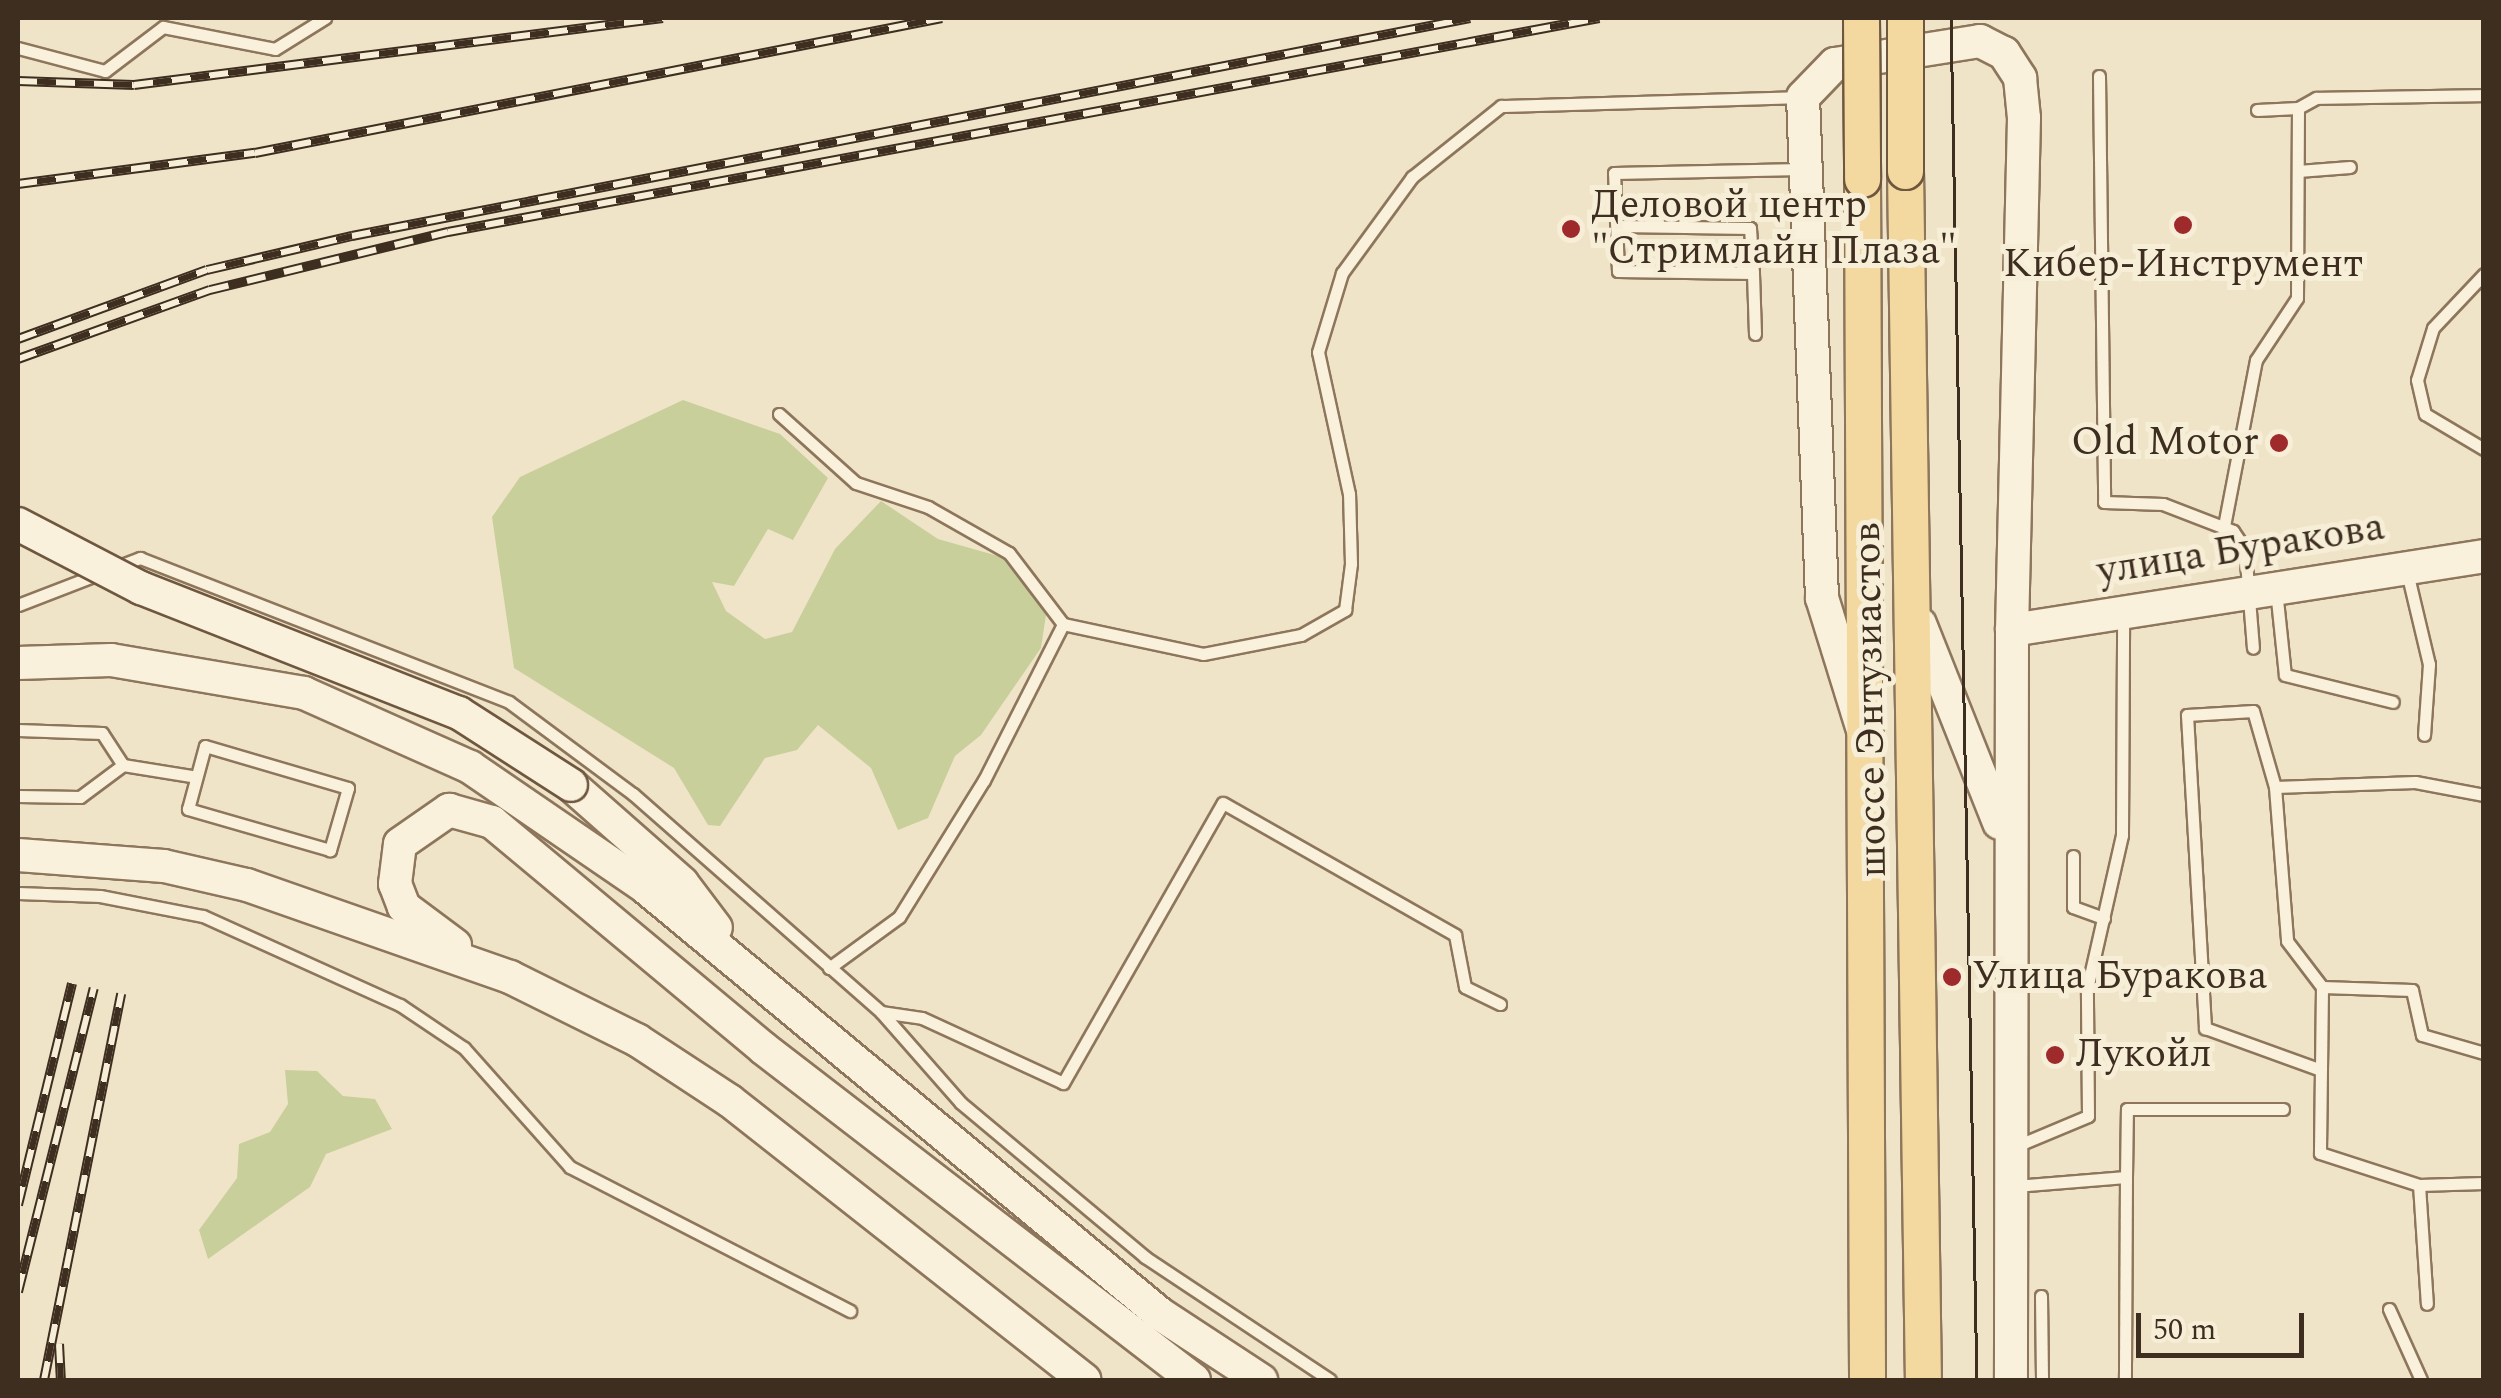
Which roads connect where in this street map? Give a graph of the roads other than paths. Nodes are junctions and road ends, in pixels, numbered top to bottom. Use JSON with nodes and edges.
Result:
{"nodes":[{"id":1,"x":325,"y":18,"type":"edge"},
{"id":2,"x":1862,"y":18,"type":"edge"},
{"id":3,"x":1905,"y":18,"type":"edge"},
{"id":4,"x":18,"y":48,"type":"edge"},
{"id":5,"x":2099,"y":76,"type":"dead end"},
{"id":6,"x":2484,"y":94,"type":"edge"},
{"id":7,"x":1802,"y":97,"type":"junction"},
{"id":8,"x":2298,"y":108,"type":"junction"},
{"id":9,"x":2258,"y":110,"type":"dead end"},
{"id":10,"x":2350,"y":167,"type":"dead end"},
{"id":11,"x":1805,"y":168,"type":"junction"},
{"id":12,"x":2298,"y":171,"type":"junction"},
{"id":13,"x":1620,"y":226,"type":"dead end"},
{"id":14,"x":1753,"y":273,"type":"junction"},
{"id":15,"x":2484,"y":274,"type":"edge"},
{"id":16,"x":1755,"y":334,"type":"dead end"},
{"id":17,"x":779,"y":414,"type":"dead end"},
{"id":18,"x":2484,"y":449,"type":"edge"},
{"id":19,"x":18,"y":524,"type":"edge"},
{"id":20,"x":2224,"y":526,"type":"junction"},
{"id":21,"x":2484,"y":556,"type":"edge"},
{"id":22,"x":2406,"y":567,"type":"junction"},
{"id":23,"x":1912,"y":580,"type":"junction"},
{"id":24,"x":2261,"y":588,"type":"junction"},
{"id":25,"x":18,"y":605,"type":"edge"},
{"id":26,"x":2123,"y":611,"type":"junction"},
{"id":27,"x":1063,"y":624,"type":"junction"},
{"id":28,"x":2012,"y":630,"type":"junction"},
{"id":29,"x":2254,"y":648,"type":"dead end"},
{"id":30,"x":18,"y":663,"type":"edge"},
{"id":31,"x":2393,"y":702,"type":"dead end"},
{"id":32,"x":1862,"y":727,"type":"junction"},
{"id":33,"x":18,"y":730,"type":"edge"},
{"id":34,"x":2424,"y":735,"type":"dead end"},
{"id":35,"x":123,"y":765,"type":"junction"},
{"id":36,"x":191,"y":776,"type":"junction"},
{"id":37,"x":2275,"y":787,"type":"junction"},
{"id":38,"x":2484,"y":795,"type":"edge"},
{"id":39,"x":18,"y":796,"type":"edge"},
{"id":40,"x":18,"y":855,"type":"edge"},
{"id":41,"x":2074,"y":856,"type":"dead end"},
{"id":42,"x":2011,"y":872,"type":"junction"},
{"id":43,"x":18,"y":893,"type":"edge"},
{"id":44,"x":2104,"y":918,"type":"junction"},
{"id":45,"x":829,"y":968,"type":"junction"},
{"id":46,"x":510,"y":977,"type":"junction"},
{"id":47,"x":758,"y":983,"type":"junction"},
{"id":48,"x":2322,"y":987,"type":"junction"},
{"id":49,"x":1500,"y":1004,"type":"dead end"},
{"id":50,"x":880,"y":1012,"type":"junction"},
{"id":51,"x":2484,"y":1052,"type":"edge"},
{"id":52,"x":2321,"y":1070,"type":"junction"},
{"id":53,"x":876,"y":1086,"type":"junction"},
{"id":54,"x":2283,"y":1109,"type":"dead end"},
{"id":55,"x":2010,"y":1149,"type":"junction"},
{"id":56,"x":2126,"y":1177,"type":"junction"},
{"id":57,"x":2484,"y":1183,"type":"edge"},
{"id":58,"x":2419,"y":1185,"type":"junction"},
{"id":59,"x":2010,"y":1186,"type":"junction"},
{"id":60,"x":1057,"y":1281,"type":"junction"},
{"id":61,"x":2035,"y":1296,"type":"junction"},
{"id":62,"x":2427,"y":1304,"type":"dead end"},
{"id":63,"x":2388,"y":1309,"type":"dead end"},
{"id":64,"x":850,"y":1311,"type":"dead end"},
{"id":65,"x":1084,"y":1380,"type":"edge"},
{"id":66,"x":1194,"y":1380,"type":"edge"},
{"id":67,"x":1261,"y":1380,"type":"edge"},
{"id":68,"x":1330,"y":1380,"type":"edge"},
{"id":69,"x":1867,"y":1380,"type":"edge"},
{"id":70,"x":1924,"y":1380,"type":"edge"},
{"id":71,"x":2011,"y":1380,"type":"edge"},
{"id":72,"x":2042,"y":1380,"type":"edge"},
{"id":73,"x":2124,"y":1380,"type":"edge"},
{"id":74,"x":2422,"y":1380,"type":"edge"}],
"edges":[{"from":1,"to":4,"type":"lane"},
{"from":2,"to":32,"type":"main road","name":"шоссе Энтузиастов","bridge":true},
{"from":3,"to":23,"type":"main road","name":"шоссе Энтузиастов","bridge":true},
{"from":5,"to":20,"type":"lane"},
{"from":6,"to":8,"type":"lane"},
{"from":7,"to":11,"type":"main road"},
{"from":7,"to":27,"type":"lane"},
{"from":7,"to":28,"type":"main road"},
{"from":8,"to":9,"type":"lane"},
{"from":8,"to":12,"type":"lane"},
{"from":10,"to":12,"type":"lane"},
{"from":11,"to":14,"type":"lane"},
{"from":11,"to":32,"type":"main road"},
{"from":12,"to":20,"type":"lane"},
{"from":13,"to":14,"type":"lane"},
{"from":14,"to":16,"type":"lane"},
{"from":15,"to":18,"type":"lane"},
{"from":17,"to":27,"type":"lane"},
{"from":19,"to":47,"type":"main road","bridge":true},
{"from":20,"to":24,"type":"lane"},
{"from":21,"to":22,"type":"main road","name":"улица Буракова"},
{"from":22,"to":24,"type":"main road","name":"улица Буракова"},
{"from":22,"to":34,"type":"lane"},
{"from":23,"to":42,"type":"main road"},
{"from":23,"to":70,"type":"main road","name":"шоссе Энтузиастов"},
{"from":24,"to":26,"type":"main road","name":"улица Буракова"},
{"from":24,"to":29,"type":"lane"},
{"from":24,"to":31,"type":"lane"},
{"from":25,"to":45,"type":"lane"},
{"from":26,"to":28,"type":"main road","name":"улица Буракова"},
{"from":26,"to":44,"type":"lane"},
{"from":27,"to":45,"type":"lane"},
{"from":28,"to":42,"type":"main road"},
{"from":30,"to":47,"type":"main road"},
{"from":32,"to":69,"type":"main road","name":"шоссе Энтузиастов"},
{"from":33,"to":35,"type":"lane"},
{"from":35,"to":36,"type":"lane"},
{"from":35,"to":39,"type":"lane"},
{"from":36,"to":36,"type":"lane"},
{"from":37,"to":38,"type":"lane"},
{"from":37,"to":48,"type":"lane"},
{"from":37,"to":52,"type":"lane"},
{"from":40,"to":46,"type":"main road"},
{"from":41,"to":44,"type":"lane"},
{"from":42,"to":55,"type":"main road"},
{"from":43,"to":64,"type":"lane"},
{"from":44,"to":55,"type":"lane"},
{"from":45,"to":50,"type":"lane"},
{"from":46,"to":60,"type":"main road"},
{"from":46,"to":65,"type":"main road"},
{"from":47,"to":53,"type":"main road"},
{"from":48,"to":51,"type":"lane"},
{"from":48,"to":52,"type":"lane"},
{"from":49,"to":50,"type":"lane"},
{"from":50,"to":68,"type":"lane"},
{"from":52,"to":58,"type":"lane"},
{"from":53,"to":60,"type":"main road"},
{"from":53,"to":67,"type":"main road"},
{"from":54,"to":56,"type":"lane"},
{"from":55,"to":59,"type":"main road"},
{"from":56,"to":59,"type":"lane"},
{"from":56,"to":73,"type":"lane"},
{"from":57,"to":58,"type":"lane"},
{"from":58,"to":62,"type":"lane"},
{"from":59,"to":61,"type":"main road"},
{"from":60,"to":66,"type":"main road"},
{"from":61,"to":71,"type":"main road"},
{"from":61,"to":72,"type":"lane"},
{"from":63,"to":74,"type":"lane"}]}
